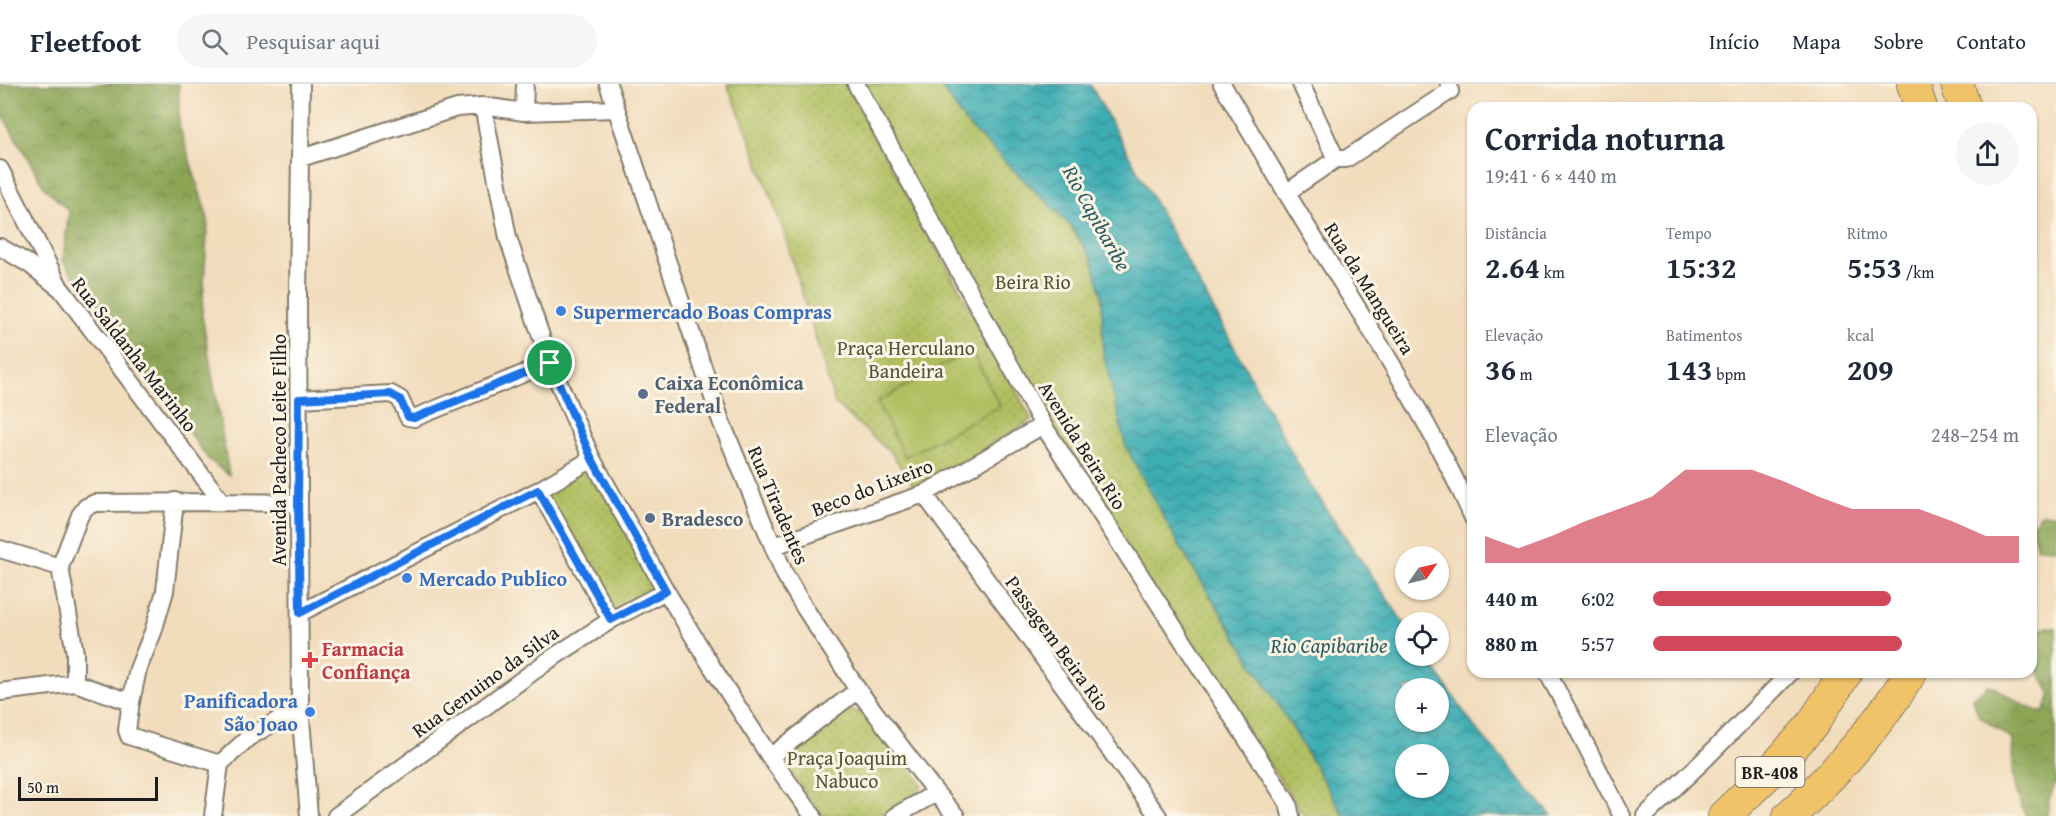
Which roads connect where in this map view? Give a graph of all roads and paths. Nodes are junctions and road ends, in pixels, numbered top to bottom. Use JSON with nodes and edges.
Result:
{"nodes":[{"id":1,"x":301,"y":84,"type":"edge"},
{"id":2,"x":525,"y":84,"type":"edge"},
{"id":3,"x":608,"y":84,"type":"edge"},
{"id":4,"x":856,"y":84,"type":"edge"},
{"id":5,"x":1222,"y":84,"type":"edge"},
{"id":6,"x":1301,"y":84,"type":"edge"},
{"id":7,"x":1913,"y":84,"type":"edge"},
{"id":8,"x":1957,"y":84,"type":"edge"},
{"id":9,"x":1455,"y":86,"type":"edge"},
{"id":10,"x":1919,"y":102,"type":"edge"},
{"id":11,"x":1963,"y":102,"type":"edge"},
{"id":12,"x":483,"y":106,"type":"junction"},
{"id":13,"x":616,"y":109,"type":"junction"},
{"id":14,"x":524,"y":112,"type":"junction"},
{"id":15,"x":301,"y":158,"type":"junction"},
{"id":16,"x":1336,"y":159,"type":"junction"},
{"id":17,"x":0,"y":169,"type":"edge"},
{"id":18,"x":1286,"y":193,"type":"junction"},
{"id":19,"x":0,"y":247,"type":"edge"},
{"id":20,"x":61,"y":289,"type":"junction"},
{"id":21,"x":550,"y":363,"type":"junction"},
{"id":22,"x":299,"y":399,"type":"junction"},
{"id":23,"x":1043,"y":425,"type":"junction"},
{"id":24,"x":592,"y":459,"type":"junction"},
{"id":25,"x":538,"y":490,"type":"junction"},
{"id":26,"x":924,"y":494,"type":"junction"},
{"id":27,"x":175,"y":501,"type":"junction"},
{"id":28,"x":222,"y":501,"type":"junction"},
{"id":29,"x":298,"y":503,"type":"junction"},
{"id":30,"x":1467,"y":505,"type":"edge"},
{"id":31,"x":774,"y":546,"type":"junction"},
{"id":32,"x":0,"y":549,"type":"edge"},
{"id":33,"x":60,"y":567,"type":"junction"},
{"id":34,"x":666,"y":591,"type":"junction"},
{"id":35,"x":300,"y":613,"type":"junction"},
{"id":36,"x":611,"y":620,"type":"junction"},
{"id":37,"x":1550,"y":678,"type":"edge"},
{"id":38,"x":1785,"y":678,"type":"edge"},
{"id":39,"x":1842,"y":678,"type":"edge"},
{"id":40,"x":1907,"y":678,"type":"edge"},
{"id":41,"x":75,"y":683,"type":"junction"},
{"id":42,"x":858,"y":690,"type":"junction"},
{"id":43,"x":0,"y":692,"type":"edge"},
{"id":44,"x":131,"y":702,"type":"junction"},
{"id":45,"x":300,"y":708,"type":"junction"},
{"id":46,"x":770,"y":757,"type":"junction"},
{"id":47,"x":220,"y":764,"type":"junction"},
{"id":48,"x":936,"y":793,"type":"junction"},
{"id":49,"x":213,"y":816,"type":"edge"},
{"id":50,"x":309,"y":816,"type":"edge"},
{"id":51,"x":336,"y":816,"type":"edge"},
{"id":52,"x":813,"y":816,"type":"edge"},
{"id":53,"x":894,"y":816,"type":"edge"},
{"id":54,"x":956,"y":816,"type":"edge"},
{"id":55,"x":1158,"y":816,"type":"edge"},
{"id":56,"x":1292,"y":816,"type":"edge"},
{"id":57,"x":1622,"y":816,"type":"edge"},
{"id":58,"x":1645,"y":816,"type":"edge"},
{"id":59,"x":1724,"y":816,"type":"edge"},
{"id":60,"x":1789,"y":816,"type":"edge"}],
"edges":[{"from":1,"to":15,"type":"street","name":"Avenida Pacheco Leite Filho"},
{"from":2,"to":14,"type":"street"},
{"from":3,"to":13,"type":"street","name":"Rua Tiradentes"},
{"from":4,"to":23,"type":"street","name":"Avenida Beira Rio"},
{"from":5,"to":18,"type":"street","name":"Rua da Mangueira"},
{"from":6,"to":16,"type":"street"},
{"from":7,"to":10,"type":"highway"},
{"from":8,"to":11,"type":"highway"},
{"from":9,"to":16,"type":"street"},
{"from":12,"to":14,"type":"street"},
{"from":12,"to":15,"type":"street"},
{"from":12,"to":21,"type":"street"},
{"from":13,"to":14,"type":"street"},
{"from":13,"to":31,"type":"street","name":"Rua Tiradentes"},
{"from":15,"to":22,"type":"street","name":"Avenida Pacheco Leite Filho"},
{"from":16,"to":18,"type":"street"},
{"from":17,"to":20,"type":"street"},
{"from":18,"to":30,"type":"street","name":"Rua da Mangueira"},
{"from":19,"to":20,"type":"street","name":"Rua Saldanha Marinho"},
{"from":20,"to":28,"type":"street","name":"Rua Saldanha Marinho"},
{"from":21,"to":22,"type":"street"},
{"from":21,"to":24,"type":"street"},
{"from":22,"to":29,"type":"street","name":"Avenida Pacheco Leite Filho"},
{"from":23,"to":26,"type":"street","name":"Beco do Lixeiro"},
{"from":23,"to":56,"type":"street","name":"Avenida Beira Rio"},
{"from":24,"to":25,"type":"street"},
{"from":24,"to":34,"type":"street"},
{"from":25,"to":35,"type":"street"},
{"from":25,"to":36,"type":"street"},
{"from":26,"to":31,"type":"street","name":"Beco do Lixeiro"},
{"from":26,"to":55,"type":"street","name":"Passagem Beira Rio"},
{"from":27,"to":28,"type":"street"},
{"from":27,"to":33,"type":"street"},
{"from":27,"to":44,"type":"street"},
{"from":28,"to":29,"type":"street"},
{"from":29,"to":35,"type":"street","name":"Avenida Pacheco Leite Filho"},
{"from":31,"to":42,"type":"street","name":"Rua Tiradentes"},
{"from":32,"to":33,"type":"street"},
{"from":33,"to":41,"type":"street"},
{"from":34,"to":36,"type":"street","name":"Rua Genuino da Silva"},
{"from":34,"to":46,"type":"street"},
{"from":35,"to":45,"type":"street","name":"Avenida Pacheco Leite Filho"},
{"from":36,"to":51,"type":"street","name":"Rua Genuino da Silva"},
{"from":37,"to":57,"type":"street"},
{"from":38,"to":58,"type":"street"},
{"from":39,"to":59,"type":"highway","number":"BR-408"},
{"from":40,"to":60,"type":"highway","number":"BR-408"},
{"from":41,"to":43,"type":"street"},
{"from":41,"to":44,"type":"street"},
{"from":42,"to":46,"type":"street"},
{"from":42,"to":48,"type":"street"},
{"from":44,"to":47,"type":"street"},
{"from":45,"to":47,"type":"street"},
{"from":45,"to":50,"type":"street","name":"Avenida Pacheco Leite Filho"},
{"from":46,"to":52,"type":"street"},
{"from":47,"to":49,"type":"street"},
{"from":48,"to":53,"type":"street"},
{"from":48,"to":54,"type":"street"}]}
